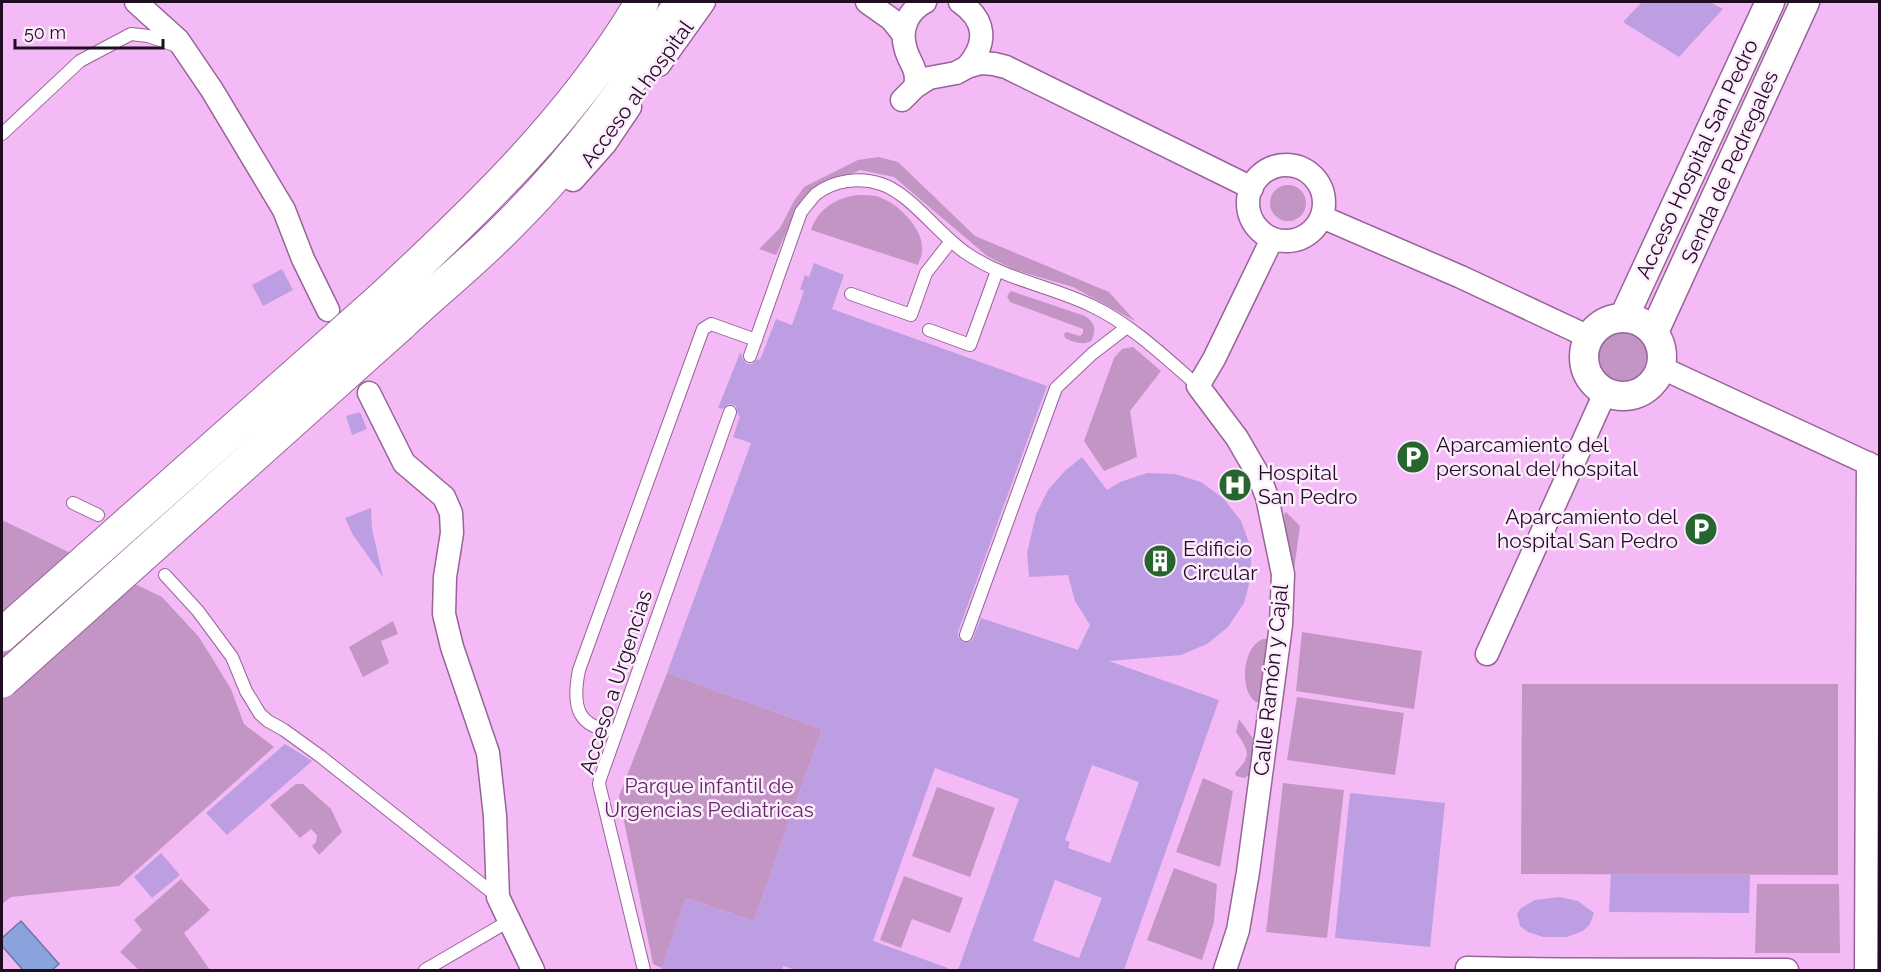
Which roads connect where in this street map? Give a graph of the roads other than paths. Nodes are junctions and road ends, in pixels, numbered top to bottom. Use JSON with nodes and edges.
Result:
{"nodes":[{"id":1,"x":136,"y":2,"type":"edge"},
{"id":2,"x":642,"y":2,"type":"edge"},
{"id":3,"x":681,"y":2,"type":"edge"},
{"id":4,"x":704,"y":2,"type":"edge"},
{"id":5,"x":867,"y":2,"type":"edge"},
{"id":6,"x":924,"y":2,"type":"edge"},
{"id":7,"x":960,"y":2,"type":"edge"},
{"id":8,"x":1770,"y":2,"type":"edge"},
{"id":9,"x":1805,"y":2,"type":"edge"},
{"id":10,"x":903,"y":34,"type":"junction"},
{"id":11,"x":981,"y":38,"type":"junction"},
{"id":12,"x":184,"y":48,"type":"junction"},
{"id":13,"x":910,"y":59,"type":"junction"},
{"id":14,"x":967,"y":67,"type":"junction"},
{"id":15,"x":1006,"y":67,"type":"junction"},
{"id":16,"x":943,"y":76,"type":"junction"},
{"id":17,"x":2,"y":134,"type":"edge"},
{"id":18,"x":1252,"y":188,"type":"junction"},
{"id":19,"x":1322,"y":216,"type":"junction"},
{"id":20,"x":508,"y":226,"type":"junction"},
{"id":21,"x":1272,"y":239,"type":"junction"},
{"id":22,"x":951,"y":241,"type":"junction"},
{"id":23,"x":997,"y":271,"type":"junction"},
{"id":24,"x":851,"y":294,"type":"dead end"},
{"id":25,"x":328,"y":310,"type":"dead end"},
{"id":26,"x":1624,"y":317,"type":"junction"},
{"id":27,"x":1127,"y":327,"type":"junction"},
{"id":28,"x":929,"y":330,"type":"dead end"},
{"id":29,"x":1654,"y":332,"type":"junction"},
{"id":30,"x":1589,"y":337,"type":"junction"},
{"id":31,"x":756,"y":340,"type":"junction"},
{"id":32,"x":750,"y":356,"type":"dead end"},
{"id":33,"x":1662,"y":368,"type":"junction"},
{"id":34,"x":1198,"y":386,"type":"junction"},
{"id":35,"x":1605,"y":393,"type":"junction"},
{"id":36,"x":370,"y":396,"type":"dead end"},
{"id":37,"x":730,"y":412,"type":"dead end"},
{"id":38,"x":1874,"y":466,"type":"edge"},
{"id":39,"x":74,"y":503,"type":"dead end"},
{"id":40,"x":98,"y":515,"type":"dead end"},
{"id":41,"x":165,"y":575,"type":"dead end"},
{"id":42,"x":2,"y":635,"type":"edge"},
{"id":43,"x":966,"y":635,"type":"dead end"},
{"id":44,"x":1486,"y":654,"type":"dead end"},
{"id":45,"x":2,"y":681,"type":"edge"},
{"id":46,"x":617,"y":731,"type":"junction"},
{"id":47,"x":498,"y":897,"type":"junction"},
{"id":48,"x":509,"y":921,"type":"junction"},
{"id":49,"x":1467,"y":969,"type":"edge"},
{"id":50,"x":1625,"y":969,"type":"edge"},
{"id":51,"x":425,"y":970,"type":"edge"},
{"id":52,"x":533,"y":970,"type":"edge"},
{"id":53,"x":644,"y":970,"type":"edge"},
{"id":54,"x":1225,"y":970,"type":"edge"},
{"id":55,"x":1787,"y":970,"type":"edge"},
{"id":56,"x":1866,"y":970,"type":"edge"}],
"edges":[{"from":1,"to":12,"type":"street"},
{"from":2,"to":42,"type":"main road","bridge":true},
{"from":3,"to":20,"type":"main road"},
{"from":4,"to":20,"type":"street","name":"Acceso al hospital"},
{"from":5,"to":10,"type":"street"},
{"from":6,"to":10,"type":"street"},
{"from":7,"to":11,"type":"street"},
{"from":8,"to":26,"type":"street","name":"Acceso Hospital San Pedro"},
{"from":9,"to":29,"type":"street","name":"Senda de Pedregales"},
{"from":10,"to":13,"type":"street"},
{"from":11,"to":14,"type":"street"},
{"from":11,"to":15,"type":"street"},
{"from":12,"to":17,"type":"lane"},
{"from":12,"to":25,"type":"street"},
{"from":13,"to":16,"type":"street"},
{"from":13,"to":16,"type":"street"},
{"from":14,"to":15,"type":"street"},
{"from":14,"to":16,"type":"street"},
{"from":15,"to":18,"type":"street"},
{"from":18,"to":19,"type":"street"},
{"from":18,"to":21,"type":"street"},
{"from":19,"to":21,"type":"street"},
{"from":19,"to":30,"type":"street"},
{"from":20,"to":45,"type":"main road","bridge":true},
{"from":21,"to":34,"type":"street"},
{"from":22,"to":23,"type":"lane","name":"Calle Ramón y Cajal"},
{"from":22,"to":24,"type":"lane"},
{"from":22,"to":31,"type":"lane","name":"Calle Ramón y Cajal"},
{"from":23,"to":27,"type":"lane","name":"Calle Ramón y Cajal"},
{"from":23,"to":28,"type":"lane"},
{"from":26,"to":29,"type":"street"},
{"from":26,"to":30,"type":"street"},
{"from":27,"to":34,"type":"lane","name":"Calle Ramón y Cajal"},
{"from":27,"to":43,"type":"lane"},
{"from":29,"to":33,"type":"street"},
{"from":30,"to":35,"type":"street"},
{"from":31,"to":32,"type":"lane","name":"Calle Ramón y Cajal"},
{"from":31,"to":46,"type":"lane"},
{"from":33,"to":35,"type":"street"},
{"from":33,"to":38,"type":"street"},
{"from":34,"to":54,"type":"street","name":"Calle Ramón y Cajal"},
{"from":35,"to":44,"type":"street"},
{"from":36,"to":47,"type":"street"},
{"from":37,"to":46,"type":"lane","name":"Acceso a Urgencias"},
{"from":38,"to":56,"type":"street"},
{"from":39,"to":40,"type":"lane"},
{"from":41,"to":47,"type":"lane"},
{"from":46,"to":53,"type":"lane","name":"Acceso a Urgencias"},
{"from":47,"to":48,"type":"street"},
{"from":48,"to":51,"type":"lane"},
{"from":48,"to":52,"type":"street"},
{"from":49,"to":50,"type":"street"},
{"from":50,"to":55,"type":"street"}]}
